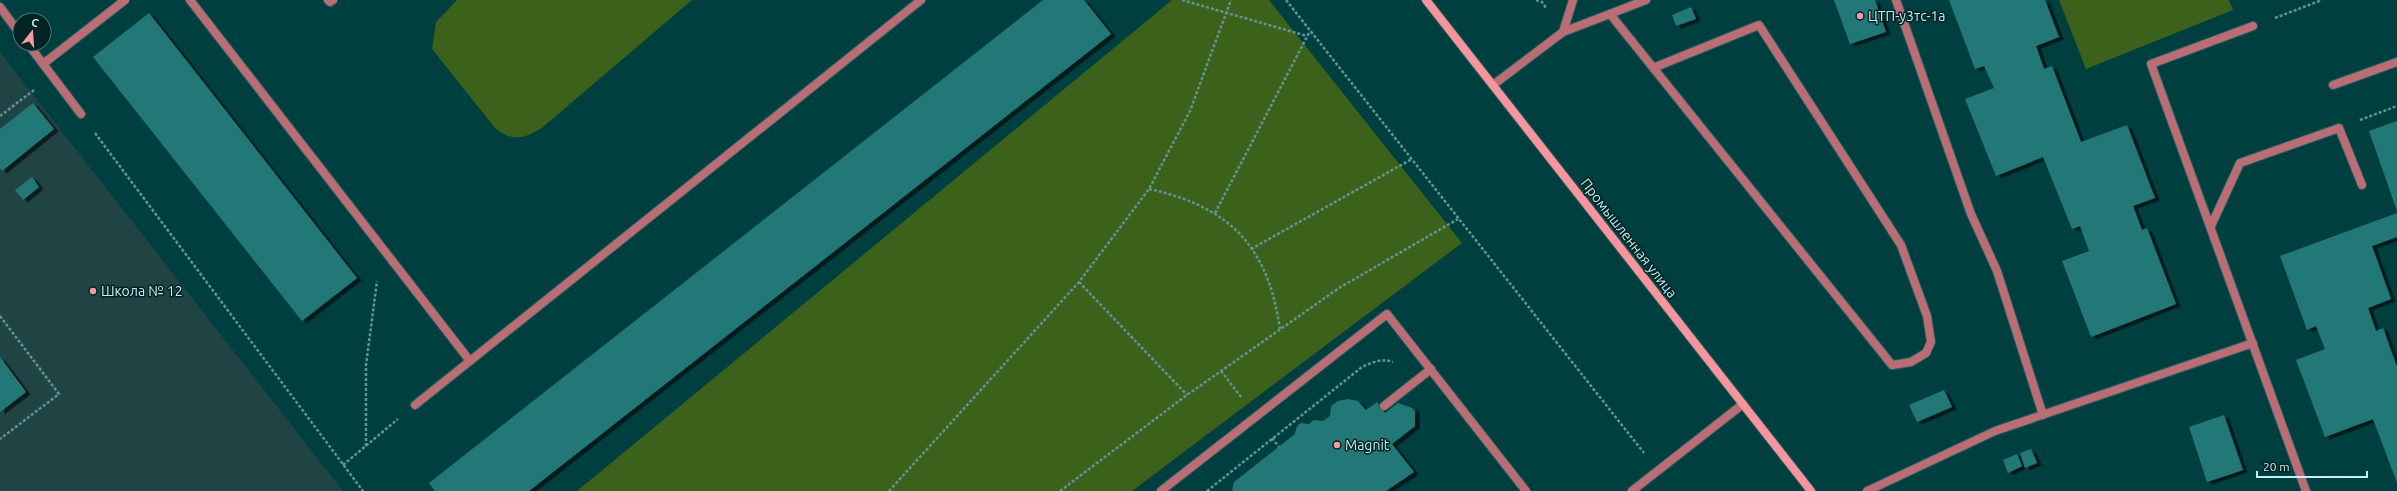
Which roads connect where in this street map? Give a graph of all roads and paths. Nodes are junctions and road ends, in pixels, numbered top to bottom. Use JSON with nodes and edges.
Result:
{"nodes":[{"id":1,"x":125,"y":0,"type":"edge"},
{"id":2,"x":190,"y":0,"type":"edge"},
{"id":3,"x":328,"y":0,"type":"edge"},
{"id":4,"x":333,"y":0,"type":"edge"},
{"id":5,"x":921,"y":0,"type":"edge"},
{"id":6,"x":1182,"y":0,"type":"edge"},
{"id":7,"x":1231,"y":0,"type":"edge"},
{"id":8,"x":1286,"y":0,"type":"edge"},
{"id":9,"x":1426,"y":0,"type":"edge"},
{"id":10,"x":1573,"y":0,"type":"edge"},
{"id":11,"x":1646,"y":0,"type":"edge"},
{"id":12,"x":1896,"y":0,"type":"edge"},
{"id":13,"x":2322,"y":0,"type":"edge"},
{"id":14,"x":0,"y":7,"type":"edge"},
{"id":15,"x":1226,"y":13,"type":"junction"},
{"id":16,"x":1610,"y":14,"type":"junction"},
{"id":17,"x":12,"y":23,"type":"edge"},
{"id":18,"x":2254,"y":26,"type":"joint"},
{"id":19,"x":1310,"y":31,"type":"junction"},
{"id":20,"x":1563,"y":32,"type":"junction"},
{"id":21,"x":1307,"y":36,"type":"junction"},
{"id":22,"x":34,"y":52,"type":"edge"},
{"id":23,"x":2397,"y":62,"type":"edge"},
{"id":24,"x":43,"y":64,"type":"junction"},
{"id":25,"x":1653,"y":68,"type":"junction"},
{"id":26,"x":52,"y":76,"type":"junction"},
{"id":27,"x":2333,"y":85,"type":"dead end"},
{"id":28,"x":1493,"y":86,"type":"junction"},
{"id":29,"x":2397,"y":106,"type":"edge"},
{"id":30,"x":81,"y":114,"type":"joint"},
{"id":31,"x":0,"y":116,"type":"edge"},
{"id":32,"x":2339,"y":128,"type":"junction"},
{"id":33,"x":1412,"y":159,"type":"junction"},
{"id":34,"x":2362,"y":185,"type":"dead end"},
{"id":35,"x":1149,"y":189,"type":"junction"},
{"id":36,"x":1215,"y":213,"type":"junction"},
{"id":37,"x":1458,"y":219,"type":"junction"},
{"id":38,"x":2211,"y":226,"type":"junction"},
{"id":39,"x":382,"y":248,"type":"junction"},
{"id":40,"x":1251,"y":249,"type":"junction"},
{"id":41,"x":1079,"y":282,"type":"junction"},
{"id":42,"x":0,"y":316,"type":"edge"},
{"id":43,"x":1280,"y":329,"type":"junction"},
{"id":44,"x":2253,"y":344,"type":"junction"},
{"id":45,"x":470,"y":361,"type":"junction"},
{"id":46,"x":1430,"y":369,"type":"junction"},
{"id":47,"x":1417,"y":380,"type":"junction"},
{"id":48,"x":1187,"y":395,"type":"junction"},
{"id":49,"x":1743,"y":404,"type":"junction"},
{"id":50,"x":415,"y":405,"type":"joint"},
{"id":51,"x":1384,"y":406,"type":"dead end"},
{"id":52,"x":2043,"y":415,"type":"junction"},
{"id":53,"x":0,"y":439,"type":"edge"},
{"id":54,"x":366,"y":446,"type":"junction"},
{"id":55,"x":343,"y":465,"type":"junction"},
{"id":56,"x":1658,"y":471,"type":"junction"},
{"id":57,"x":363,"y":491,"type":"edge"},
{"id":58,"x":889,"y":491,"type":"edge"},
{"id":59,"x":1060,"y":491,"type":"edge"},
{"id":60,"x":1161,"y":491,"type":"edge"},
{"id":61,"x":1207,"y":491,"type":"edge"},
{"id":62,"x":1526,"y":491,"type":"edge"},
{"id":63,"x":1632,"y":491,"type":"edge"},
{"id":64,"x":1811,"y":491,"type":"edge"},
{"id":65,"x":1867,"y":491,"type":"edge"},
{"id":66,"x":2306,"y":491,"type":"edge"}],
"edges":[{"from":1,"to":24,"type":"lane"},
{"from":2,"to":39,"type":"lane"},
{"from":3,"to":4,"type":"lane"},
{"from":5,"to":45,"type":"lane"},
{"from":6,"to":15,"type":"path"},
{"from":7,"to":15,"type":"path"},
{"from":8,"to":19,"type":"path"},
{"from":9,"to":28,"type":"street","name":"Промышленная улица"},
{"from":10,"to":20,"type":"lane"},
{"from":11,"to":16,"type":"lane"},
{"from":12,"to":52,"type":"lane"},
{"from":13,"to":18,"type":"path"},
{"from":14,"to":17,"type":"lane"},
{"from":15,"to":21,"type":"path"},
{"from":15,"to":35,"type":"path"},
{"from":16,"to":20,"type":"lane"},
{"from":16,"to":25,"type":"lane"},
{"from":18,"to":38,"type":"lane"},
{"from":19,"to":21,"type":"path"},
{"from":19,"to":33,"type":"path"},
{"from":20,"to":28,"type":"lane"},
{"from":21,"to":36,"type":"path"},
{"from":22,"to":24,"type":"lane"},
{"from":23,"to":27,"type":"lane"},
{"from":24,"to":26,"type":"lane"},
{"from":25,"to":25,"type":"lane"},
{"from":26,"to":30,"type":"lane"},
{"from":26,"to":31,"type":"path"},
{"from":28,"to":49,"type":"street","name":"Промышленная улица"},
{"from":29,"to":32,"type":"path"},
{"from":30,"to":55,"type":"path"},
{"from":32,"to":34,"type":"lane"},
{"from":32,"to":38,"type":"lane"},
{"from":33,"to":37,"type":"path"},
{"from":33,"to":40,"type":"path"},
{"from":35,"to":36,"type":"path"},
{"from":35,"to":41,"type":"path"},
{"from":36,"to":40,"type":"path"},
{"from":37,"to":43,"type":"path"},
{"from":37,"to":56,"type":"path"},
{"from":38,"to":44,"type":"lane"},
{"from":39,"to":45,"type":"lane"},
{"from":39,"to":54,"type":"path"},
{"from":40,"to":43,"type":"path"},
{"from":41,"to":48,"type":"path"},
{"from":41,"to":58,"type":"path"},
{"from":42,"to":53,"type":"path"},
{"from":43,"to":48,"type":"path"},
{"from":44,"to":52,"type":"lane"},
{"from":44,"to":66,"type":"lane"},
{"from":45,"to":50,"type":"lane"},
{"from":46,"to":47,"type":"lane"},
{"from":46,"to":60,"type":"lane"},
{"from":46,"to":62,"type":"lane"},
{"from":47,"to":51,"type":"lane"},
{"from":47,"to":61,"type":"path"},
{"from":48,"to":59,"type":"path"},
{"from":49,"to":56,"type":"lane"},
{"from":49,"to":64,"type":"street","name":"Промышленная улица"},
{"from":50,"to":54,"type":"path"},
{"from":52,"to":65,"type":"lane"},
{"from":54,"to":55,"type":"path"},
{"from":55,"to":57,"type":"path"},
{"from":56,"to":63,"type":"lane"}]}
